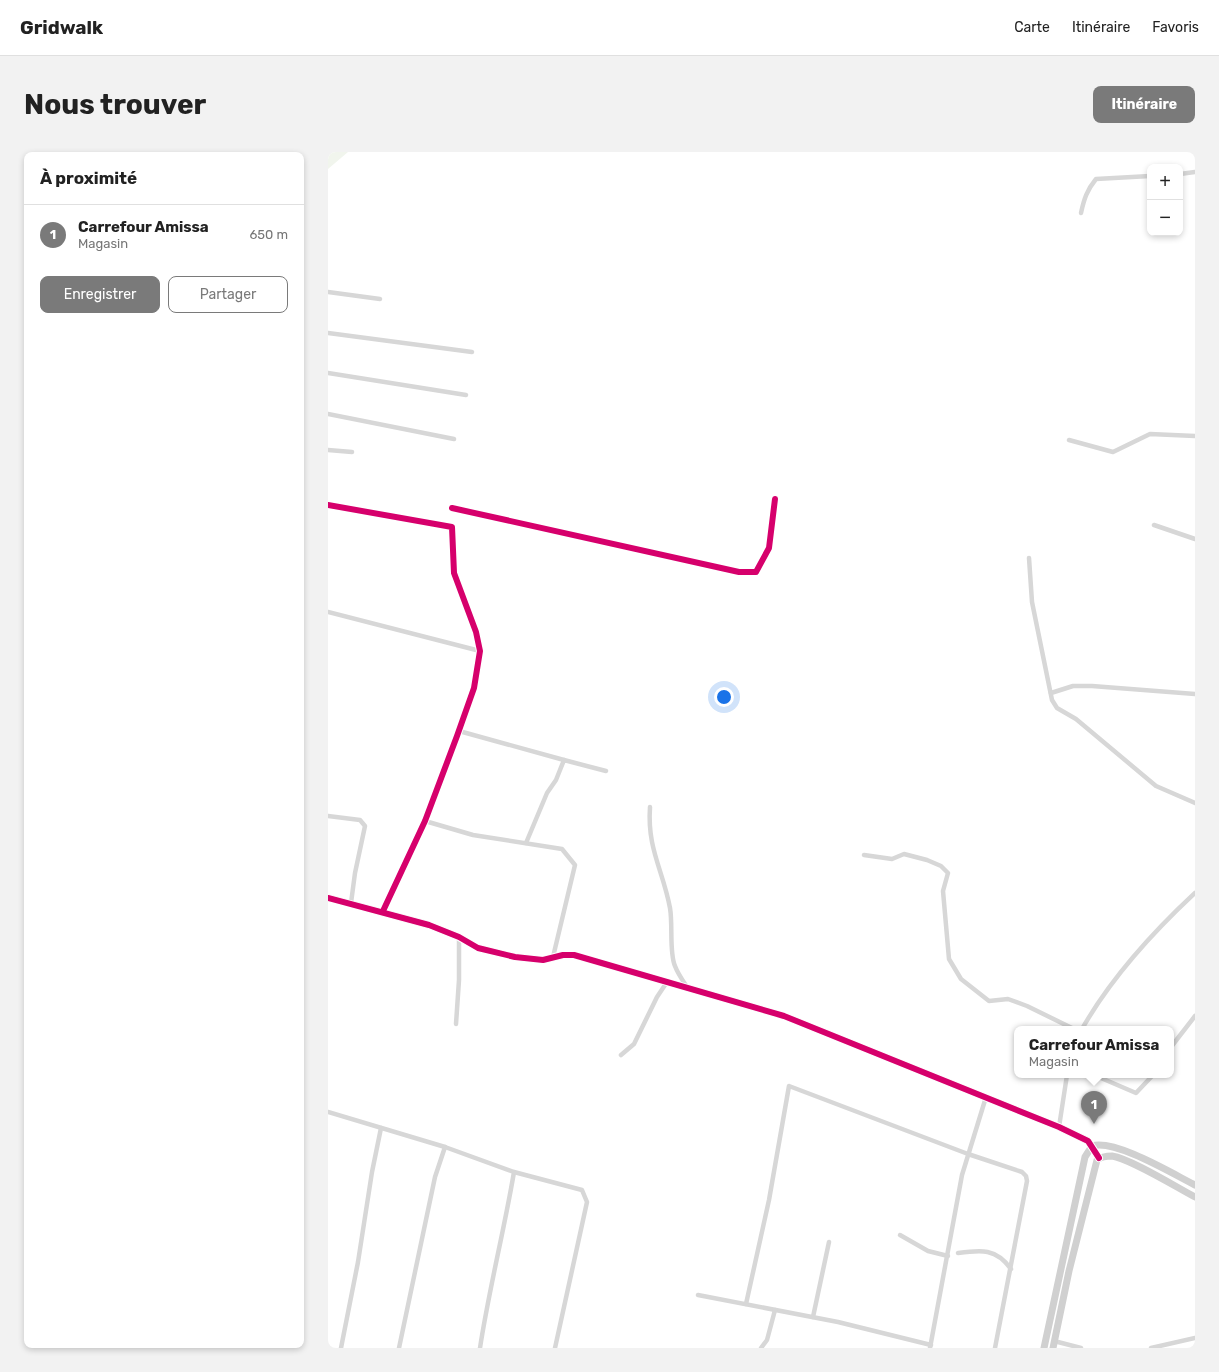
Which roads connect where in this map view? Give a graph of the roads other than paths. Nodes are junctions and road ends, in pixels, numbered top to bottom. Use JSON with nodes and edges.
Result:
{"nodes":[{"id":1,"x":1195,"y":172,"type":"edge"},
{"id":2,"x":1183,"y":174,"type":"edge"},
{"id":3,"x":1147,"y":176,"type":"edge"},
{"id":4,"x":1081,"y":213,"type":"dead end"},
{"id":5,"x":328,"y":292,"type":"edge"},
{"id":6,"x":380,"y":299,"type":"dead end"},
{"id":7,"x":328,"y":333,"type":"edge"},
{"id":8,"x":472,"y":352,"type":"dead end"},
{"id":9,"x":328,"y":373,"type":"edge"},
{"id":10,"x":466,"y":395,"type":"dead end"},
{"id":11,"x":328,"y":414,"type":"edge"},
{"id":12,"x":1195,"y":436,"type":"edge"},
{"id":13,"x":454,"y":439,"type":"dead end"},
{"id":14,"x":1069,"y":440,"type":"dead end"},
{"id":15,"x":328,"y":450,"type":"edge"},
{"id":16,"x":352,"y":452,"type":"dead end"},
{"id":17,"x":775,"y":498,"type":"dead end"},
{"id":18,"x":328,"y":505,"type":"edge"},
{"id":19,"x":452,"y":508,"type":"dead end"},
{"id":20,"x":1154,"y":525,"type":"dead end"},
{"id":21,"x":1195,"y":539,"type":"edge"},
{"id":22,"x":1029,"y":558,"type":"dead end"},
{"id":23,"x":328,"y":612,"type":"edge"},
{"id":24,"x":480,"y":651,"type":"junction"},
{"id":25,"x":1051,"y":693,"type":"junction"},
{"id":26,"x":1195,"y":694,"type":"edge"},
{"id":27,"x":459,"y":731,"type":"junction"},
{"id":28,"x":564,"y":760,"type":"junction"},
{"id":29,"x":606,"y":771,"type":"dead end"},
{"id":30,"x":1195,"y":803,"type":"edge"},
{"id":31,"x":650,"y":806,"type":"dead end"},
{"id":32,"x":328,"y":816,"type":"edge"},
{"id":33,"x":425,"y":821,"type":"junction"},
{"id":34,"x":526,"y":843,"type":"junction"},
{"id":35,"x":864,"y":855,"type":"dead end"},
{"id":36,"x":1195,"y":893,"type":"edge"},
{"id":37,"x":328,"y":898,"type":"edge"},
{"id":38,"x":352,"y":903,"type":"junction"},
{"id":39,"x":383,"y":912,"type":"junction"},
{"id":40,"x":459,"y":937,"type":"junction"},
{"id":41,"x":553,"y":957,"type":"junction"},
{"id":42,"x":667,"y":982,"type":"junction"},
{"id":43,"x":687,"y":987,"type":"junction"},
{"id":44,"x":1195,"y":1016,"type":"edge"},
{"id":45,"x":456,"y":1024,"type":"dead end"},
{"id":46,"x":1068,"y":1026,"type":"edge"},
{"id":47,"x":1084,"y":1026,"type":"edge"},
{"id":48,"x":1174,"y":1043,"type":"edge"},
{"id":49,"x":621,"y":1056,"type":"dead end"},
{"id":50,"x":1067,"y":1078,"type":"edge"},
{"id":51,"x":1101,"y":1078,"type":"edge"},
{"id":52,"x":1150,"y":1078,"type":"edge"},
{"id":53,"x":986,"y":1097,"type":"junction"},
{"id":54,"x":328,"y":1112,"type":"edge"},
{"id":55,"x":1059,"y":1127,"type":"junction"},
{"id":56,"x":381,"y":1128,"type":"junction"},
{"id":57,"x":1092,"y":1146,"type":"junction"},
{"id":58,"x":446,"y":1147,"type":"junction"},
{"id":59,"x":968,"y":1154,"type":"junction"},
{"id":60,"x":1099,"y":1158,"type":"junction"},
{"id":61,"x":514,"y":1172,"type":"junction"},
{"id":62,"x":1195,"y":1185,"type":"edge"},
{"id":63,"x":1195,"y":1197,"type":"edge"},
{"id":64,"x":900,"y":1235,"type":"dead end"},
{"id":65,"x":829,"y":1242,"type":"dead end"},
{"id":66,"x":958,"y":1253,"type":"dead end"},
{"id":67,"x":948,"y":1256,"type":"junction"},
{"id":68,"x":1011,"y":1268,"type":"junction"},
{"id":69,"x":698,"y":1295,"type":"dead end"},
{"id":70,"x":746,"y":1304,"type":"junction"},
{"id":71,"x":775,"y":1310,"type":"junction"},
{"id":72,"x":813,"y":1317,"type":"junction"},
{"id":73,"x":1195,"y":1338,"type":"edge"},
{"id":74,"x":1053,"y":1345,"type":"edge"},
{"id":75,"x":930,"y":1346,"type":"edge"},
{"id":76,"x":341,"y":1348,"type":"edge"},
{"id":77,"x":400,"y":1348,"type":"edge"},
{"id":78,"x":480,"y":1348,"type":"edge"},
{"id":79,"x":555,"y":1348,"type":"edge"},
{"id":80,"x":761,"y":1348,"type":"edge"},
{"id":81,"x":995,"y":1348,"type":"edge"},
{"id":82,"x":1044,"y":1348,"type":"edge"},
{"id":83,"x":1080,"y":1348,"type":"edge"},
{"id":84,"x":1150,"y":1348,"type":"edge"}],
"edges":[{"from":1,"to":2,"type":"street"},
{"from":3,"to":4,"type":"street"},
{"from":5,"to":6,"type":"street"},
{"from":7,"to":8,"type":"street"},
{"from":9,"to":10,"type":"street"},
{"from":11,"to":13,"type":"street"},
{"from":12,"to":14,"type":"street"},
{"from":15,"to":16,"type":"street"},
{"from":17,"to":19,"type":"street"},
{"from":18,"to":24,"type":"street"},
{"from":20,"to":21,"type":"street"},
{"from":22,"to":25,"type":"street"},
{"from":23,"to":24,"type":"street"},
{"from":24,"to":27,"type":"street"},
{"from":25,"to":26,"type":"street"},
{"from":25,"to":30,"type":"street"},
{"from":27,"to":28,"type":"street"},
{"from":27,"to":33,"type":"street"},
{"from":28,"to":29,"type":"street"},
{"from":28,"to":34,"type":"street"},
{"from":31,"to":43,"type":"street"},
{"from":32,"to":38,"type":"street"},
{"from":33,"to":34,"type":"street"},
{"from":33,"to":39,"type":"street"},
{"from":34,"to":41,"type":"street"},
{"from":35,"to":46,"type":"street"},
{"from":36,"to":47,"type":"street"},
{"from":37,"to":38,"type":"street"},
{"from":38,"to":39,"type":"street"},
{"from":39,"to":40,"type":"street"},
{"from":40,"to":41,"type":"street"},
{"from":40,"to":45,"type":"street"},
{"from":41,"to":42,"type":"street"},
{"from":42,"to":43,"type":"street"},
{"from":42,"to":49,"type":"street"},
{"from":43,"to":53,"type":"street"},
{"from":44,"to":48,"type":"street"},
{"from":50,"to":55,"type":"street"},
{"from":51,"to":52,"type":"street"},
{"from":53,"to":55,"type":"street"},
{"from":53,"to":59,"type":"street"},
{"from":54,"to":56,"type":"street"},
{"from":55,"to":57,"type":"street"},
{"from":56,"to":58,"type":"street"},
{"from":56,"to":76,"type":"street"},
{"from":57,"to":60,"type":"street"},
{"from":57,"to":62,"type":"street"},
{"from":57,"to":82,"type":"street"},
{"from":58,"to":61,"type":"street"},
{"from":58,"to":77,"type":"street"},
{"from":59,"to":67,"type":"street"},
{"from":59,"to":68,"type":"street"},
{"from":59,"to":70,"type":"street"},
{"from":60,"to":63,"type":"street"},
{"from":60,"to":74,"type":"street"},
{"from":61,"to":78,"type":"street"},
{"from":61,"to":79,"type":"street"},
{"from":64,"to":67,"type":"street"},
{"from":65,"to":72,"type":"street"},
{"from":66,"to":68,"type":"street"},
{"from":67,"to":75,"type":"street"},
{"from":68,"to":81,"type":"street"},
{"from":69,"to":70,"type":"street"},
{"from":70,"to":71,"type":"street"},
{"from":71,"to":72,"type":"street"},
{"from":71,"to":80,"type":"street"},
{"from":72,"to":75,"type":"street"},
{"from":73,"to":84,"type":"street"},
{"from":74,"to":83,"type":"street"}]}
